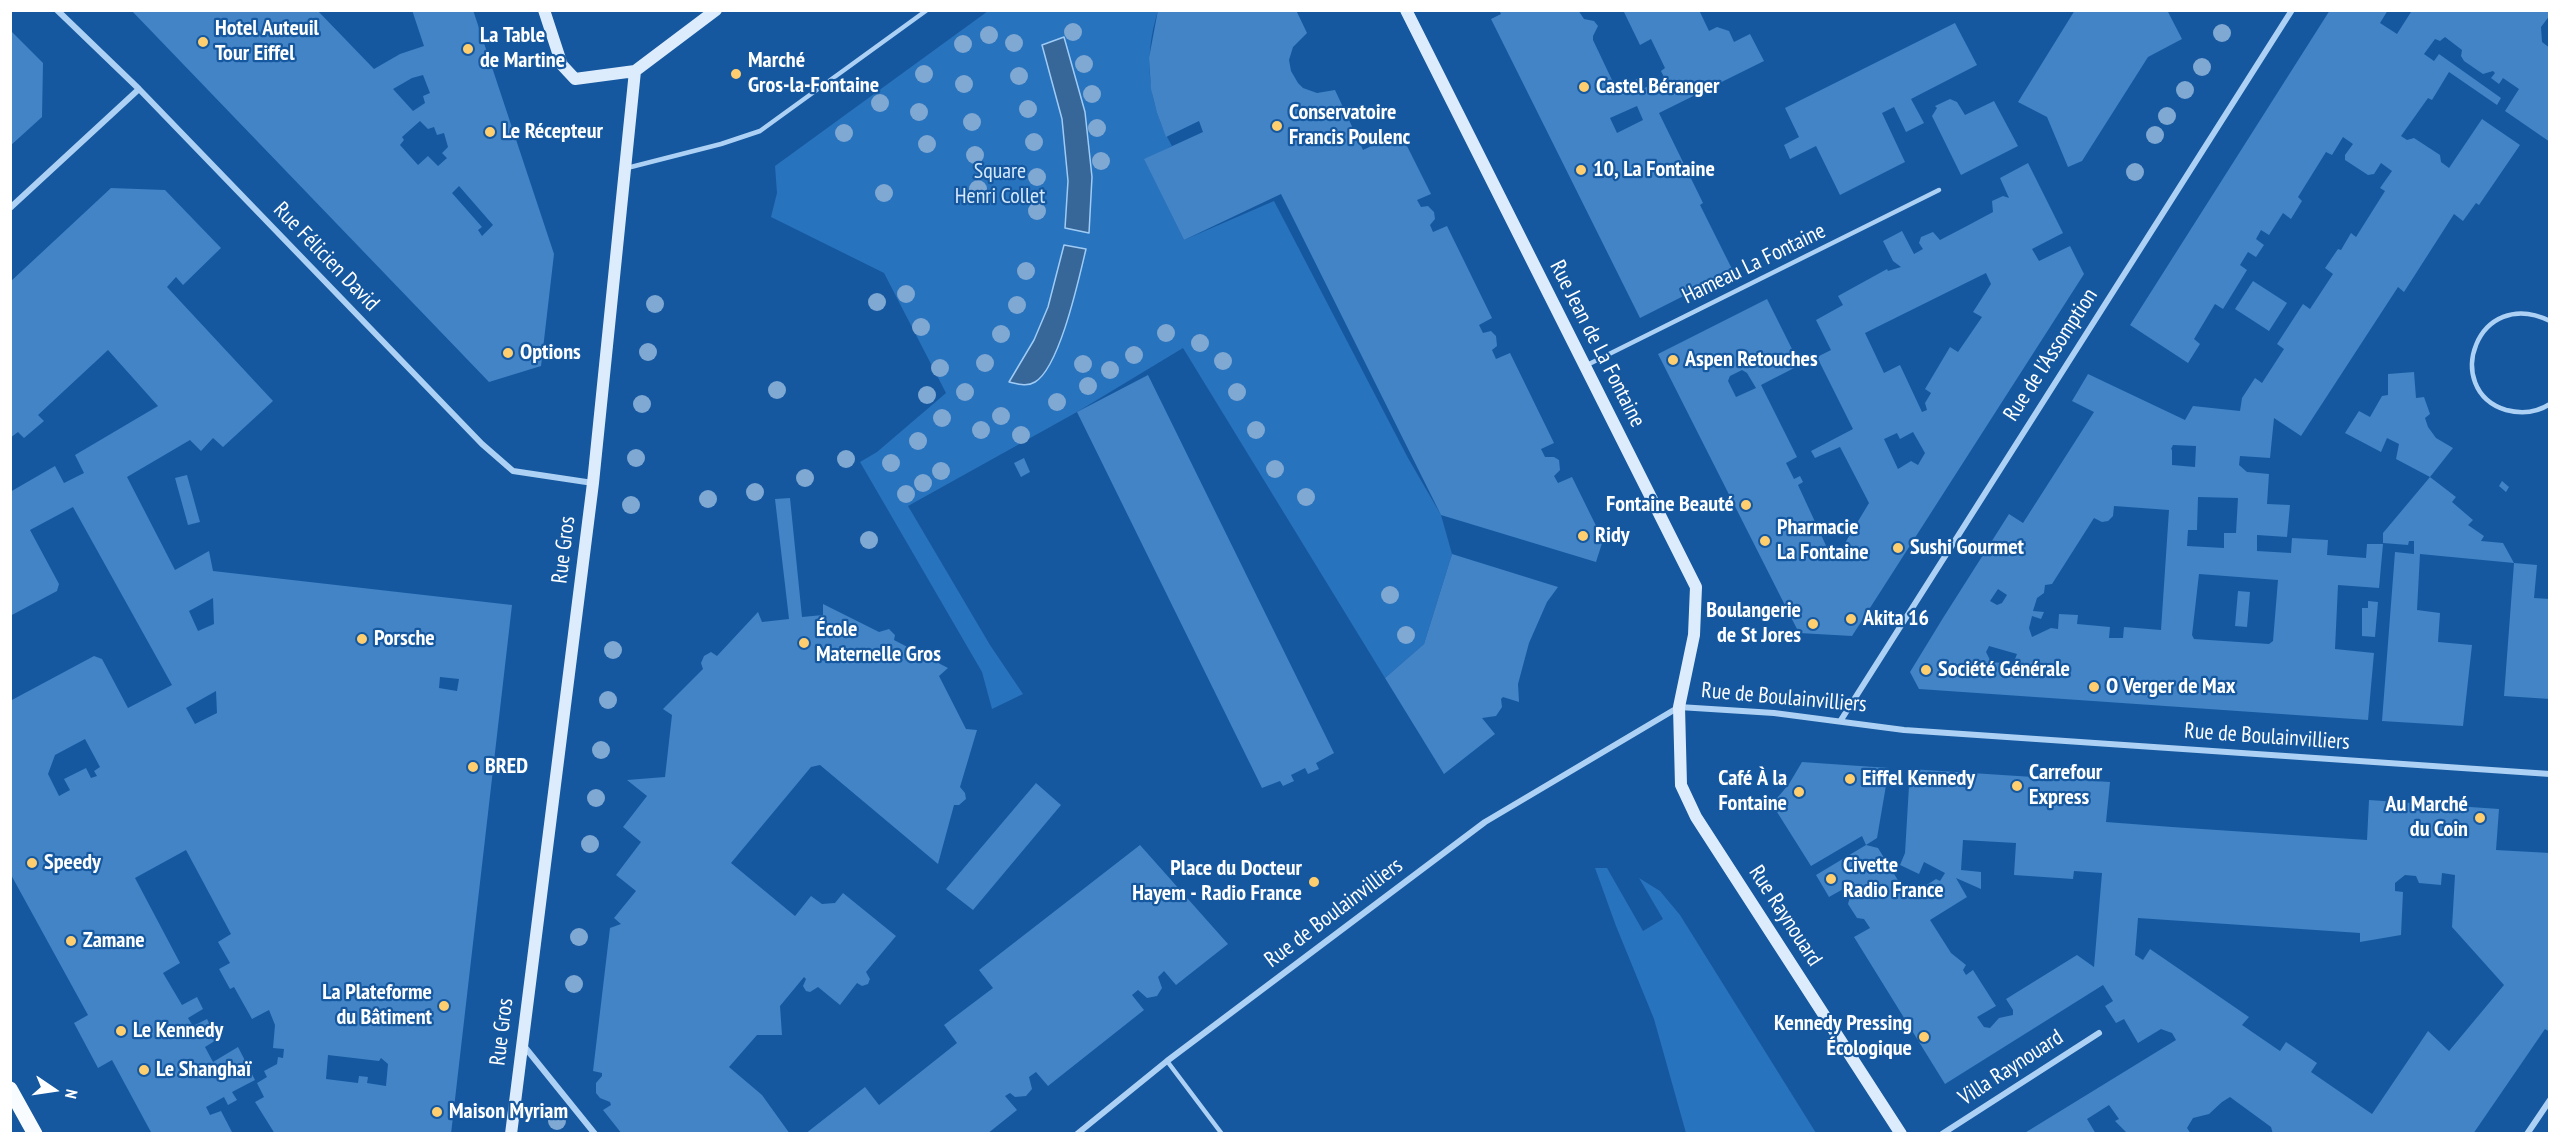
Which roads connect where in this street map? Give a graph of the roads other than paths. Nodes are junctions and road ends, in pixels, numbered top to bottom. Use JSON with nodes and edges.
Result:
{"nodes":[{"id":1,"x":57,"y":10,"type":"edge"},
{"id":2,"x":544,"y":10,"type":"edge"},
{"id":3,"x":716,"y":10,"type":"edge"},
{"id":4,"x":927,"y":10,"type":"edge"},
{"id":5,"x":2292,"y":10,"type":"edge"},
{"id":6,"x":1408,"y":11,"type":"edge"},
{"id":7,"x":635,"y":71,"type":"junction"},
{"id":8,"x":139,"y":89,"type":"junction"},
{"id":9,"x":627,"y":168,"type":"junction"},
{"id":10,"x":1939,"y":190,"type":"dead end"},
{"id":11,"x":10,"y":208,"type":"edge"},
{"id":12,"x":2550,"y":321,"type":"edge"},
{"id":13,"x":1584,"y":366,"type":"junction"},
{"id":14,"x":2549,"y":406,"type":"edge"},
{"id":15,"x":593,"y":483,"type":"junction"},
{"id":16,"x":1679,"y":707,"type":"junction"},
{"id":17,"x":1841,"y":720,"type":"junction"},
{"id":18,"x":2550,"y":774,"type":"edge"},
{"id":19,"x":2099,"y":1034,"type":"dead end"},
{"id":20,"x":522,"y":1043,"type":"junction"},
{"id":21,"x":1167,"y":1061,"type":"junction"},
{"id":22,"x":10,"y":1089,"type":"edge"},
{"id":23,"x":2550,"y":1100,"type":"edge"},
{"id":24,"x":35,"y":1134,"type":"edge"},
{"id":25,"x":511,"y":1134,"type":"edge"},
{"id":26,"x":595,"y":1134,"type":"edge"},
{"id":27,"x":1077,"y":1134,"type":"edge"},
{"id":28,"x":1222,"y":1134,"type":"edge"},
{"id":29,"x":1901,"y":1134,"type":"edge"},
{"id":30,"x":1942,"y":1134,"type":"edge"},
{"id":31,"x":2527,"y":1134,"type":"edge"}],
"edges":[{"from":1,"to":8,"type":"street","name":"Rue Félicien David"},
{"from":2,"to":7,"type":"street"},
{"from":3,"to":7,"type":"street"},
{"from":4,"to":9,"type":"lane"},
{"from":5,"to":17,"type":"street","name":"Rue de l'Assomption"},
{"from":6,"to":13,"type":"street","name":"Rue Jean de La Fontaine"},
{"from":7,"to":9,"type":"street","name":"Rue Gros"},
{"from":8,"to":11,"type":"street"},
{"from":8,"to":15,"type":"street","name":"Rue Félicien David"},
{"from":9,"to":15,"type":"street","name":"Rue Gros"},
{"from":10,"to":13,"type":"lane","name":"Hameau La Fontaine"},
{"from":12,"to":14,"type":"lane"},
{"from":13,"to":16,"type":"street","name":"Rue Jean de La Fontaine"},
{"from":15,"to":20,"type":"street","name":"Rue Gros"},
{"from":16,"to":17,"type":"street","name":"Rue de Boulainvilliers"},
{"from":16,"to":21,"type":"street","name":"Rue de Boulainvilliers"},
{"from":16,"to":29,"type":"street","name":"Rue Raynouard"},
{"from":17,"to":18,"type":"street","name":"Rue de Boulainvilliers"},
{"from":19,"to":30,"type":"street","name":"Villa Raynouard"},
{"from":20,"to":25,"type":"street","name":"Rue Gros"},
{"from":20,"to":26,"type":"street"},
{"from":21,"to":27,"type":"street","name":"Rue de Boulainvilliers"},
{"from":21,"to":28,"type":"lane"},
{"from":22,"to":24,"type":"main road"},
{"from":23,"to":31,"type":"street"}]}
